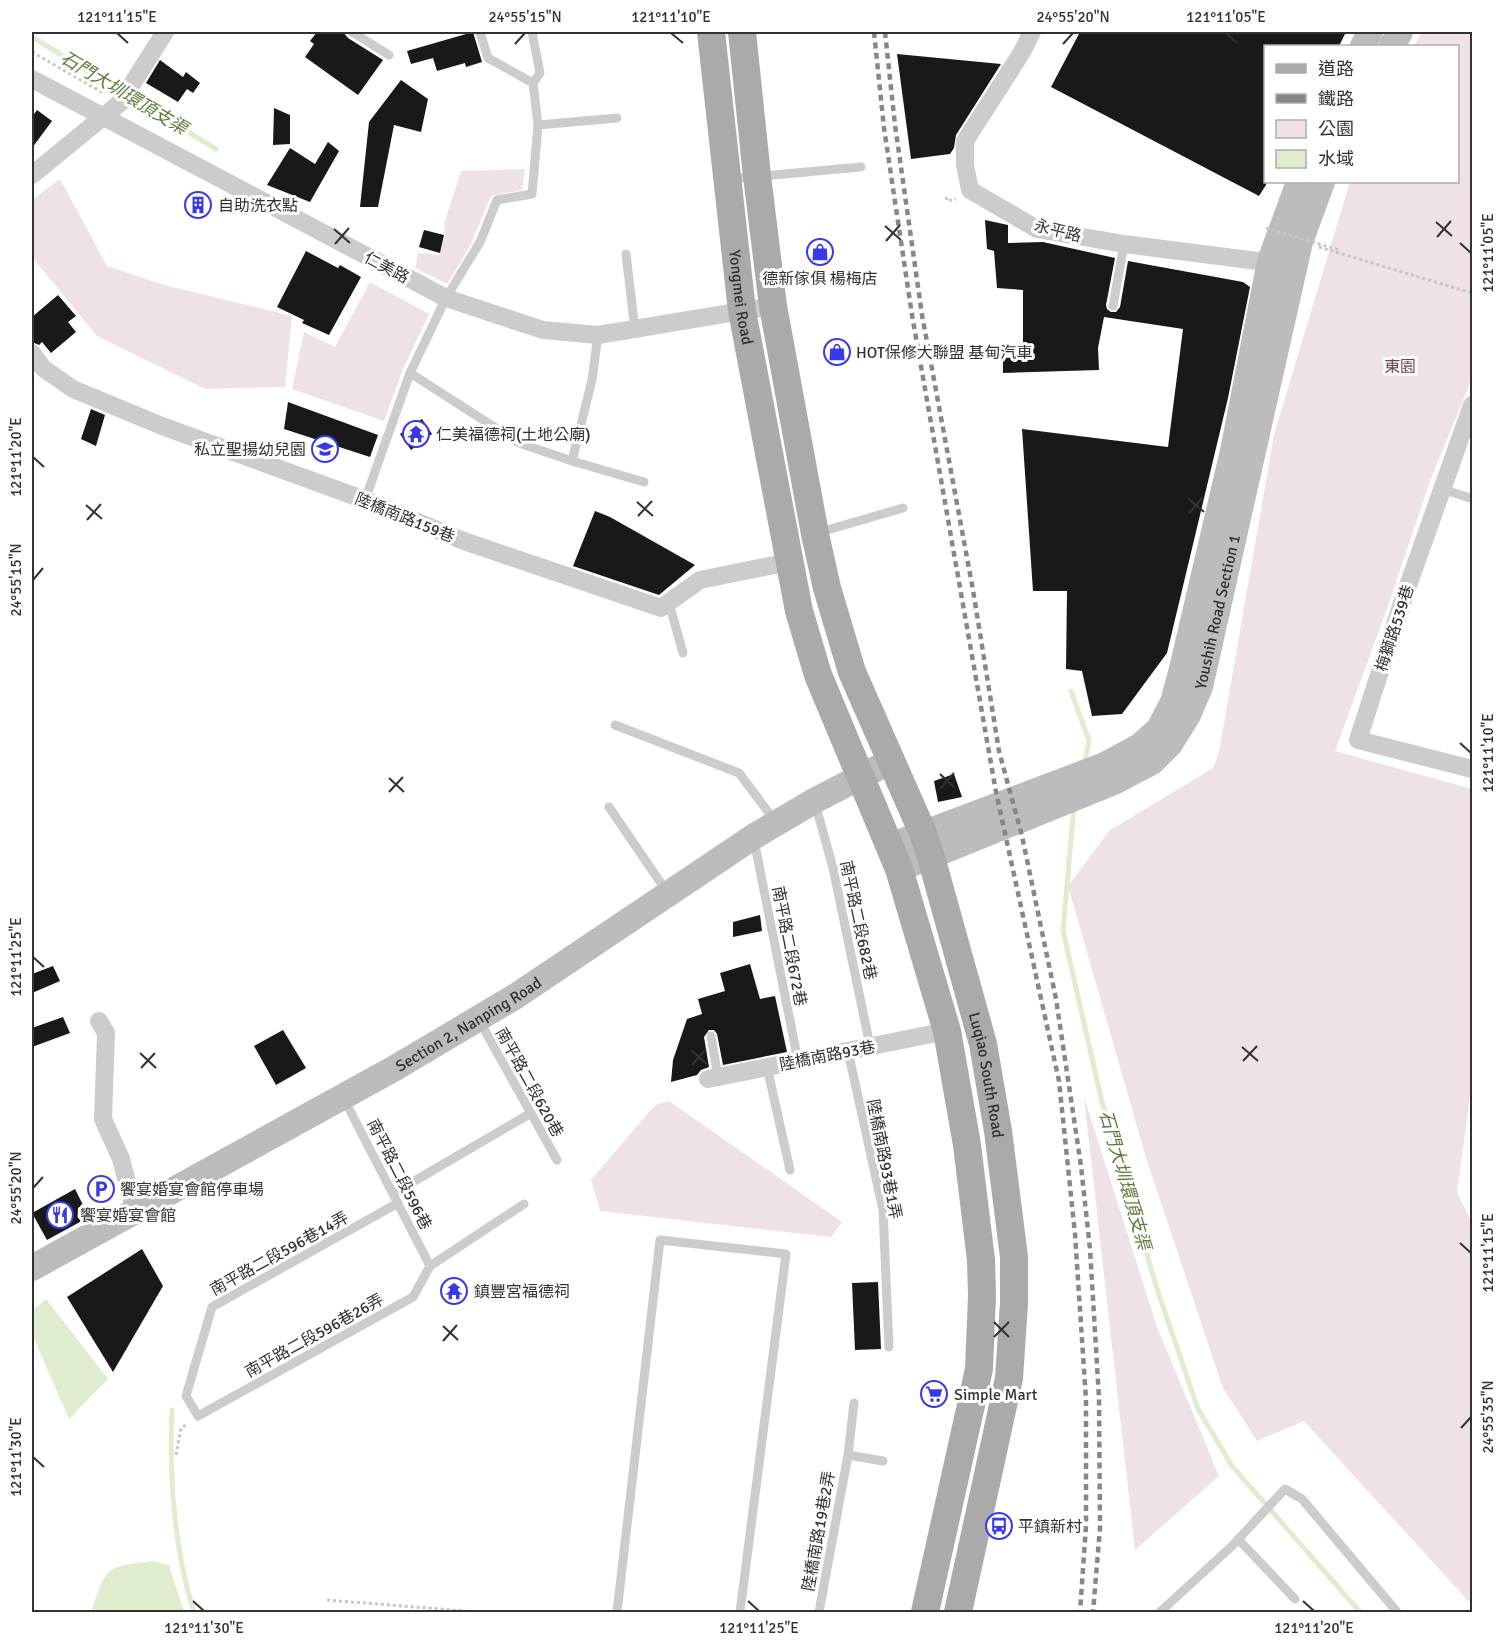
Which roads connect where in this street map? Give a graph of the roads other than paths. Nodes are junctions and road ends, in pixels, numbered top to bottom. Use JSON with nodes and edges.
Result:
{"nodes":[{"id":1,"x":165,"y":32,"type":"edge"},
{"id":2,"x":352,"y":32,"type":"edge"},
{"id":3,"x":480,"y":32,"type":"edge"},
{"id":4,"x":532,"y":32,"type":"edge"},
{"id":5,"x":711,"y":32,"type":"edge"},
{"id":6,"x":742,"y":32,"type":"edge"},
{"id":7,"x":1032,"y":32,"type":"edge"},
{"id":8,"x":389,"y":55,"type":"dead end"},
{"id":9,"x":32,"y":79,"type":"edge"},
{"id":10,"x":533,"y":83,"type":"junction"},
{"id":11,"x":102,"y":117,"type":"junction"},
{"id":12,"x":617,"y":118,"type":"dead end"},
{"id":13,"x":538,"y":125,"type":"junction"},
{"id":14,"x":861,"y":167,"type":"dead end"},
{"id":15,"x":32,"y":175,"type":"edge"},
{"id":16,"x":757,"y":176,"type":"junction"},
{"id":17,"x":727,"y":179,"type":"junction"},
{"id":18,"x":1299,"y":183,"type":"edge"},
{"id":19,"x":1322,"y":183,"type":"edge"},
{"id":20,"x":1124,"y":244,"type":"junction"},
{"id":21,"x":626,"y":254,"type":"dead end"},
{"id":22,"x":1270,"y":261,"type":"junction"},
{"id":23,"x":1294,"y":268,"type":"junction"},
{"id":24,"x":446,"y":298,"type":"junction"},
{"id":25,"x":773,"y":306,"type":"junction"},
{"id":26,"x":1113,"y":306,"type":"dead end"},
{"id":27,"x":742,"y":311,"type":"junction"},
{"id":28,"x":635,"y":330,"type":"junction"},
{"id":29,"x":598,"y":335,"type":"junction"},
{"id":30,"x":32,"y":353,"type":"edge"},
{"id":31,"x":410,"y":373,"type":"junction"},
{"id":32,"x":1473,"y":405,"type":"edge"},
{"id":33,"x":572,"y":461,"type":"junction"},
{"id":34,"x":644,"y":482,"type":"dead end"},
{"id":35,"x":1442,"y":489,"type":"junction"},
{"id":36,"x":1470,"y":498,"type":"dead end"},
{"id":37,"x":365,"y":500,"type":"junction"},
{"id":38,"x":903,"y":508,"type":"dead end"},
{"id":39,"x":818,"y":545,"type":"junction"},
{"id":40,"x":789,"y":562,"type":"junction"},
{"id":41,"x":669,"y":603,"type":"junction"},
{"id":42,"x":683,"y":653,"type":"dead end"},
{"id":43,"x":615,"y":725,"type":"dead end"},
{"id":44,"x":891,"y":761,"type":"junction"},
{"id":45,"x":1473,"y":769,"type":"edge"},
{"id":46,"x":861,"y":777,"type":"junction"},
{"id":47,"x":814,"y":801,"type":"junction"},
{"id":48,"x":609,"y":807,"type":"dead end"},
{"id":49,"x":776,"y":823,"type":"junction"},
{"id":50,"x":753,"y":837,"type":"junction"},
{"id":51,"x":927,"y":845,"type":"junction"},
{"id":52,"x":894,"y":857,"type":"junction"},
{"id":53,"x":669,"y":894,"type":"junction"},
{"id":54,"x":478,"y":1019,"type":"junction"},
{"id":55,"x":99,"y":1021,"type":"dead end"},
{"id":56,"x":947,"y":1031,"type":"junction"},
{"id":57,"x":711,"y":1036,"type":"dead end"},
{"id":58,"x":870,"y":1046,"type":"junction"},
{"id":59,"x":848,"y":1051,"type":"junction"},
{"id":60,"x":798,"y":1061,"type":"junction"},
{"id":61,"x":767,"y":1067,"type":"junction"},
{"id":62,"x":713,"y":1078,"type":"joint"},
{"id":63,"x":343,"y":1096,"type":"junction"},
{"id":64,"x":531,"y":1113,"type":"junction"},
{"id":65,"x":557,"y":1160,"type":"dead end"},
{"id":66,"x":790,"y":1170,"type":"dead end"},
{"id":67,"x":394,"y":1193,"type":"junction"},
{"id":68,"x":398,"y":1203,"type":"junction"},
{"id":69,"x":524,"y":1204,"type":"dead end"},
{"id":70,"x":135,"y":1212,"type":"junction"},
{"id":71,"x":430,"y":1266,"type":"junction"},
{"id":72,"x":32,"y":1268,"type":"edge"},
{"id":73,"x":889,"y":1347,"type":"dead end"},
{"id":74,"x":854,"y":1402,"type":"dead end"},
{"id":75,"x":198,"y":1416,"type":"joint"},
{"id":76,"x":848,"y":1455,"type":"junction"},
{"id":77,"x":883,"y":1461,"type":"dead end"},
{"id":78,"x":1238,"y":1539,"type":"junction"},
{"id":79,"x":1294,"y":1599,"type":"dead end"},
{"id":80,"x":617,"y":1612,"type":"edge"},
{"id":81,"x":740,"y":1612,"type":"edge"},
{"id":82,"x":819,"y":1612,"type":"edge"},
{"id":83,"x":926,"y":1612,"type":"edge"},
{"id":84,"x":958,"y":1612,"type":"edge"},
{"id":85,"x":1160,"y":1612,"type":"edge"},
{"id":86,"x":1397,"y":1612,"type":"edge"}],
"edges":[{"from":1,"to":11,"type":"street"},
{"from":2,"to":8,"type":"lane"},
{"from":3,"to":10,"type":"lane"},
{"from":4,"to":10,"type":"lane"},
{"from":5,"to":17,"type":"main road","name":"Yongmei Road"},
{"from":6,"to":16,"type":"main road","name":"Yongmei Road"},
{"from":7,"to":20,"type":"street","name":"永平路"},
{"from":9,"to":11,"type":"street","name":"仁美路"},
{"from":10,"to":13,"type":"lane"},
{"from":11,"to":15,"type":"street"},
{"from":11,"to":24,"type":"street","name":"仁美路"},
{"from":12,"to":13,"type":"lane"},
{"from":13,"to":24,"type":"lane"},
{"from":14,"to":16,"type":"lane"},
{"from":16,"to":17,"type":"lane"},
{"from":16,"to":25,"type":"main road","name":"Yongmei Road"},
{"from":17,"to":27,"type":"main road","name":"Yongmei Road"},
{"from":18,"to":22,"type":"street","name":"Youshih Road Section 1"},
{"from":19,"to":23,"type":"street","name":"Youshih Road Section 1"},
{"from":20,"to":22,"type":"street","name":"永平路"},
{"from":20,"to":26,"type":"lane"},
{"from":21,"to":28,"type":"lane"},
{"from":22,"to":23,"type":"street","name":"永平路"},
{"from":22,"to":51,"type":"street","name":"Youshih Road Section 1"},
{"from":23,"to":51,"type":"street","name":"Youshih Road Section 1"},
{"from":24,"to":29,"type":"street","name":"仁美路"},
{"from":24,"to":31,"type":"lane"},
{"from":25,"to":27,"type":"street","name":"仁美路"},
{"from":25,"to":39,"type":"main road","name":"Yongmei Road"},
{"from":27,"to":28,"type":"street","name":"仁美路"},
{"from":27,"to":40,"type":"main road","name":"Yongmei Road"},
{"from":28,"to":29,"type":"street","name":"仁美路"},
{"from":29,"to":33,"type":"lane"},
{"from":30,"to":37,"type":"street","name":"陸橋南路159巷"},
{"from":31,"to":33,"type":"lane"},
{"from":31,"to":37,"type":"lane"},
{"from":32,"to":35,"type":"street","name":"梅獅路539巷"},
{"from":33,"to":34,"type":"lane"},
{"from":35,"to":36,"type":"lane"},
{"from":35,"to":45,"type":"street","name":"梅獅路539巷"},
{"from":37,"to":41,"type":"street","name":"陸橋南路159巷"},
{"from":38,"to":39,"type":"lane"},
{"from":39,"to":44,"type":"main road","name":"Luqiao South Road"},
{"from":40,"to":41,"type":"street"},
{"from":40,"to":46,"type":"main road","name":"Luqiao South Road"},
{"from":41,"to":42,"type":"lane"},
{"from":43,"to":49,"type":"lane"},
{"from":44,"to":46,"type":"street","name":"Section 2, Nanping Road"},
{"from":44,"to":51,"type":"main road","name":"Luqiao South Road"},
{"from":46,"to":47,"type":"street","name":"Section 2, Nanping Road"},
{"from":46,"to":52,"type":"main road","name":"Luqiao South Road"},
{"from":47,"to":49,"type":"street","name":"Section 2, Nanping Road"},
{"from":47,"to":58,"type":"lane","name":"南平路二段682巷"},
{"from":48,"to":53,"type":"lane"},
{"from":49,"to":50,"type":"street","name":"Section 2, Nanping Road"},
{"from":50,"to":53,"type":"street","name":"Section 2, Nanping Road"},
{"from":50,"to":60,"type":"lane","name":"南平路二段672巷"},
{"from":51,"to":52,"type":"street","name":"Youshih Road Section 1"},
{"from":51,"to":84,"type":"main road","name":"Luqiao South Road"},
{"from":52,"to":56,"type":"main road","name":"Luqiao South Road"},
{"from":53,"to":54,"type":"street","name":"Section 2, Nanping Road"},
{"from":54,"to":63,"type":"street","name":"Section 2, Nanping Road"},
{"from":54,"to":64,"type":"lane","name":"南平路二段620巷"},
{"from":55,"to":70,"type":"street"},
{"from":56,"to":58,"type":"street","name":"陸橋南路93巷"},
{"from":56,"to":83,"type":"main road","name":"Luqiao South Road"},
{"from":57,"to":62,"type":"lane"},
{"from":58,"to":59,"type":"street","name":"陸橋南路93巷"},
{"from":59,"to":60,"type":"street","name":"陸橋南路93巷"},
{"from":59,"to":73,"type":"lane","name":"陸橋南路93巷1弄"},
{"from":60,"to":61,"type":"street","name":"陸橋南路93巷"},
{"from":61,"to":62,"type":"street","name":"陸橋南路93巷"},
{"from":61,"to":66,"type":"lane"},
{"from":63,"to":67,"type":"lane","name":"南平路二段596巷"},
{"from":63,"to":70,"type":"street","name":"Section 2, Nanping Road"},
{"from":64,"to":65,"type":"lane","name":"南平路二段620巷"},
{"from":64,"to":67,"type":"lane"},
{"from":67,"to":68,"type":"lane","name":"南平路二段596巷"},
{"from":68,"to":71,"type":"lane","name":"南平路二段596巷"},
{"from":68,"to":75,"type":"lane","name":"南平路二段596巷14弄"},
{"from":69,"to":71,"type":"lane"},
{"from":70,"to":72,"type":"street","name":"Section 2, Nanping Road"},
{"from":71,"to":75,"type":"lane","name":"南平路二段596巷26弄"},
{"from":74,"to":76,"type":"lane","name":"陸橋南路19巷2弄"},
{"from":76,"to":77,"type":"lane","name":"陸橋南路19巷2弄"},
{"from":76,"to":82,"type":"lane","name":"陸橋南路19巷2弄"},
{"from":78,"to":79,"type":"lane"},
{"from":78,"to":85,"type":"lane"},
{"from":78,"to":86,"type":"lane"},
{"from":80,"to":81,"type":"lane"}]}
